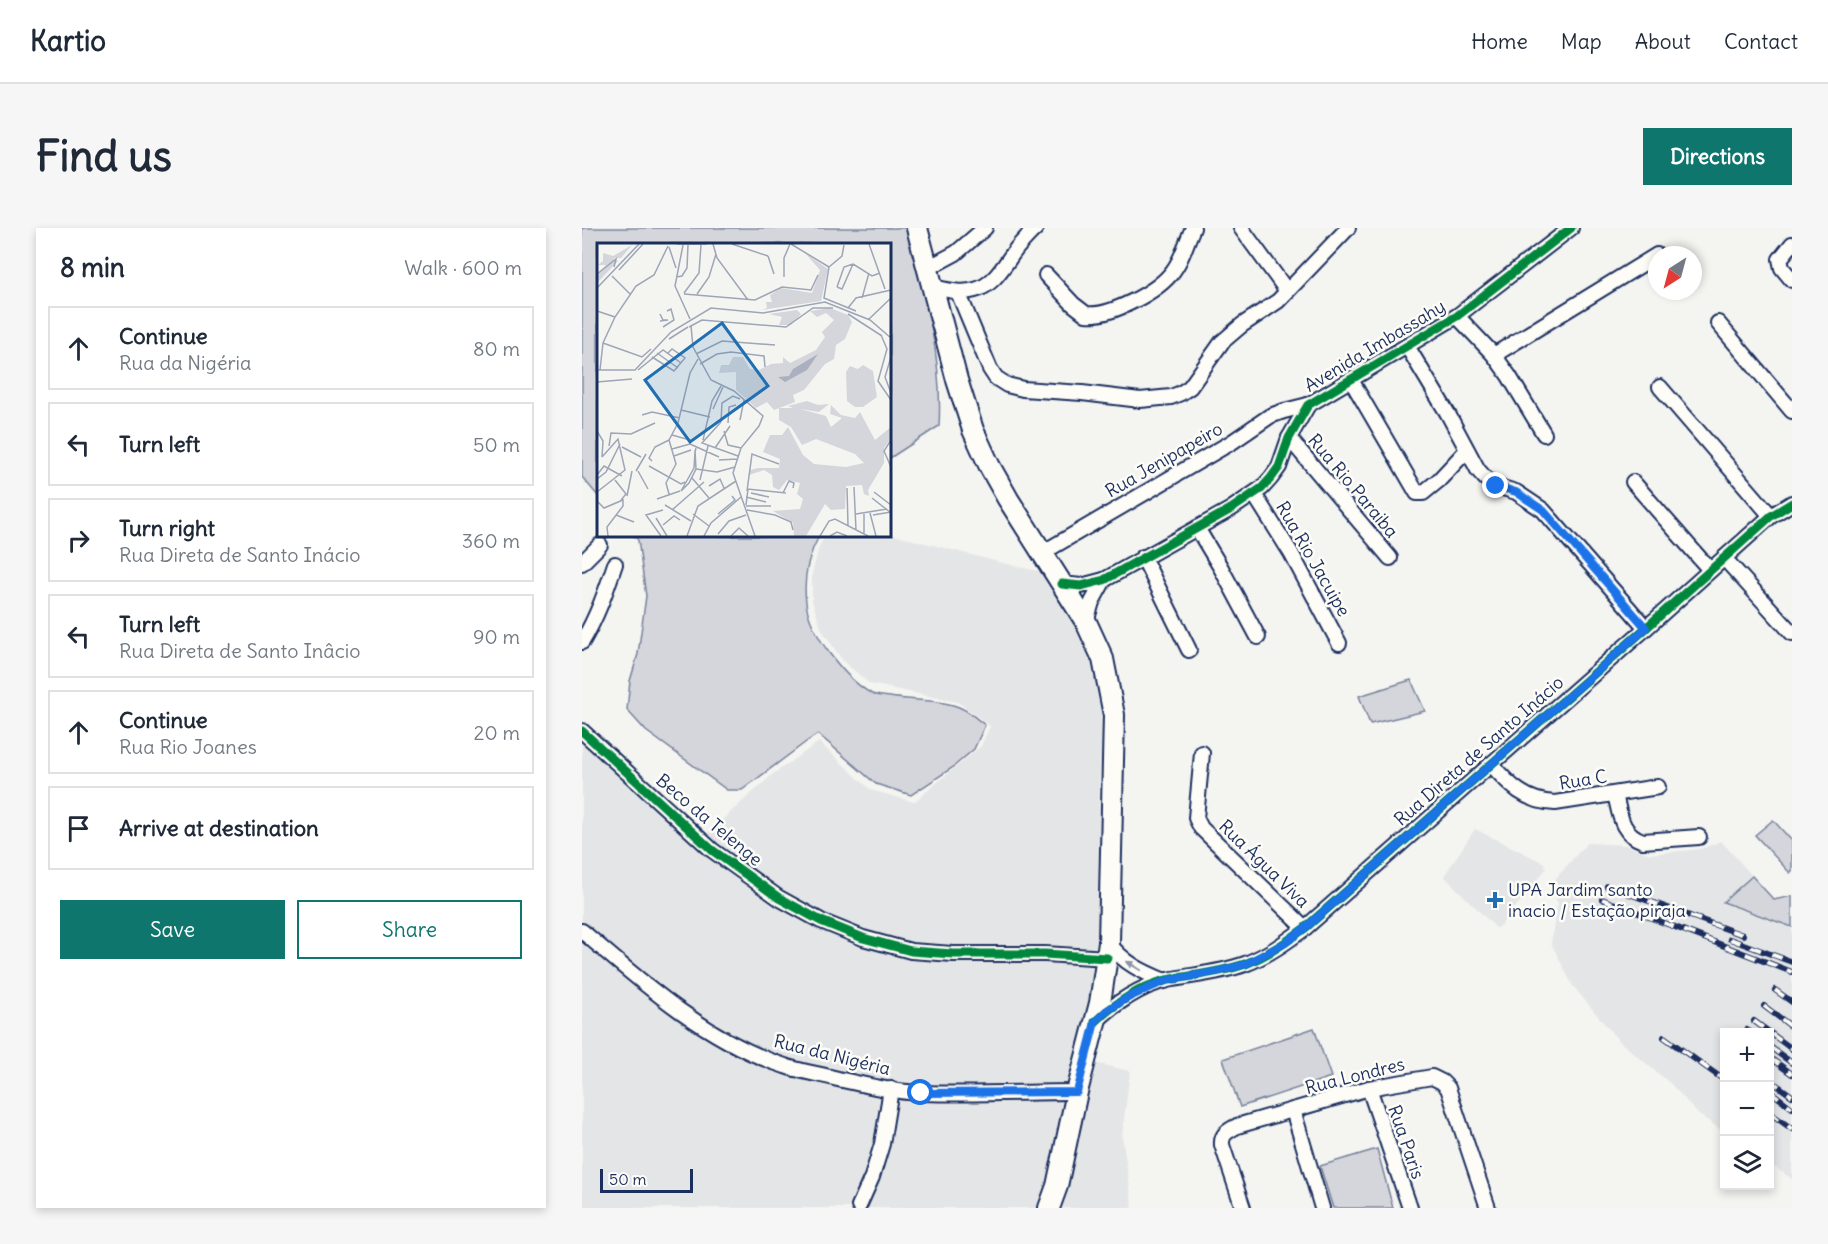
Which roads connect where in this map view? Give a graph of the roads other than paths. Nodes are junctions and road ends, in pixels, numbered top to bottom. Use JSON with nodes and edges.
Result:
{"nodes":[{"id":1,"x":917,"y":228,"type":"edge"},
{"id":2,"x":985,"y":228,"type":"edge"},
{"id":3,"x":1036,"y":228,"type":"edge"},
{"id":4,"x":1193,"y":228,"type":"edge"},
{"id":5,"x":1241,"y":228,"type":"edge"},
{"id":6,"x":1348,"y":228,"type":"edge"},
{"id":7,"x":1571,"y":228,"type":"edge"},
{"id":8,"x":1792,"y":244,"type":"edge"},
{"id":9,"x":1648,"y":260,"type":"edge"},
{"id":10,"x":1046,"y":275,"type":"dead end"},
{"id":11,"x":1790,"y":277,"type":"edge"},
{"id":12,"x":931,"y":278,"type":"junction"},
{"id":13,"x":1287,"y":291,"type":"junction"},
{"id":14,"x":958,"y":292,"type":"junction"},
{"id":15,"x":1457,"y":316,"type":"junction"},
{"id":16,"x":1718,"y":323,"type":"dead end"},
{"id":17,"x":1407,"y":346,"type":"junction"},
{"id":18,"x":1494,"y":355,"type":"junction"},
{"id":19,"x":1351,"y":380,"type":"junction"},
{"id":20,"x":1660,"y":387,"type":"dead end"},
{"id":21,"x":1308,"y":405,"type":"junction"},
{"id":22,"x":1792,"y":411,"type":"edge"},
{"id":23,"x":1544,"y":434,"type":"dead end"},
{"id":24,"x":1289,"y":438,"type":"junction"},
{"id":25,"x":1467,"y":450,"type":"junction"},
{"id":26,"x":1633,"y":482,"type":"dead end"},
{"id":27,"x":1254,"y":494,"type":"junction"},
{"id":28,"x":1792,"y":503,"type":"edge"},
{"id":29,"x":1771,"y":516,"type":"junction"},
{"id":30,"x":1197,"y":528,"type":"junction"},
{"id":31,"x":600,"y":545,"type":"dead end"},
{"id":32,"x":1042,"y":553,"type":"junction"},
{"id":33,"x":1143,"y":557,"type":"junction"},
{"id":34,"x":1390,"y":558,"type":"dead end"},
{"id":35,"x":1724,"y":558,"type":"junction"},
{"id":36,"x":582,"y":563,"type":"edge"},
{"id":37,"x":615,"y":564,"type":"dead end"},
{"id":38,"x":1710,"y":570,"type":"junction"},
{"id":39,"x":1104,"y":580,"type":"junction"},
{"id":40,"x":1062,"y":584,"type":"junction"},
{"id":41,"x":1086,"y":622,"type":"junction"},
{"id":42,"x":1646,"y":628,"type":"junction"},
{"id":43,"x":1792,"y":633,"type":"edge"},
{"id":44,"x":1258,"y":637,"type":"dead end"},
{"id":45,"x":582,"y":642,"type":"edge"},
{"id":46,"x":1340,"y":643,"type":"dead end"},
{"id":47,"x":1189,"y":650,"type":"dead end"},
{"id":48,"x":582,"y":731,"type":"edge"},
{"id":49,"x":1202,"y":753,"type":"dead end"},
{"id":50,"x":1491,"y":764,"type":"junction"},
{"id":51,"x":1658,"y":787,"type":"dead end"},
{"id":52,"x":1615,"y":794,"type":"junction"},
{"id":53,"x":1699,"y":837,"type":"dead end"},
{"id":54,"x":1305,"y":928,"type":"junction"},
{"id":55,"x":582,"y":931,"type":"edge"},
{"id":56,"x":1108,"y":950,"type":"junction"},
{"id":57,"x":1165,"y":981,"type":"junction"},
{"id":58,"x":1095,"y":1022,"type":"junction"},
{"id":59,"x":1369,"y":1088,"type":"junction"},
{"id":60,"x":891,"y":1089,"type":"junction"},
{"id":61,"x":1077,"y":1092,"type":"junction"},
{"id":62,"x":1293,"y":1110,"type":"junction"},
{"id":63,"x":860,"y":1206,"type":"dead end"},
{"id":64,"x":1049,"y":1208,"type":"edge"},
{"id":65,"x":1243,"y":1208,"type":"edge"},
{"id":66,"x":1323,"y":1208,"type":"edge"},
{"id":67,"x":1410,"y":1208,"type":"edge"},
{"id":68,"x":1488,"y":1208,"type":"edge"}],
"edges":[{"from":1,"to":12,"type":"main road"},
{"from":2,"to":12,"type":"street"},
{"from":3,"to":14,"type":"street"},
{"from":4,"to":10,"type":"street"},
{"from":5,"to":13,"type":"street"},
{"from":6,"to":13,"type":"street"},
{"from":7,"to":15,"type":"street","name":"Avenida Imbassahy"},
{"from":8,"to":11,"type":"street"},
{"from":9,"to":18,"type":"street"},
{"from":12,"to":14,"type":"street"},
{"from":12,"to":32,"type":"main road"},
{"from":13,"to":14,"type":"street"},
{"from":15,"to":17,"type":"street","name":"Avenida Imbassahy"},
{"from":15,"to":18,"type":"street"},
{"from":16,"to":22,"type":"street"},
{"from":17,"to":19,"type":"street","name":"Avenida Imbassahy"},
{"from":17,"to":25,"type":"street"},
{"from":18,"to":23,"type":"street"},
{"from":19,"to":21,"type":"street","name":"Avenida Imbassahy"},
{"from":19,"to":25,"type":"street"},
{"from":20,"to":29,"type":"street"},
{"from":21,"to":24,"type":"street","name":"Avenida Imbassahy"},
{"from":21,"to":32,"type":"street","name":"Rua Jenipapeiro"},
{"from":24,"to":27,"type":"street","name":"Avenida Imbassahy"},
{"from":24,"to":34,"type":"street","name":"Rua Rio Paraiba"},
{"from":25,"to":42,"type":"street"},
{"from":26,"to":38,"type":"street"},
{"from":27,"to":30,"type":"street","name":"Avenida Imbassahy"},
{"from":27,"to":46,"type":"street","name":"Rua Rio Jacuipe"},
{"from":28,"to":29,"type":"street","name":"Rua Direta de Santo Inácio"},
{"from":29,"to":35,"type":"street","name":"Rua Direta de Santo Inácio"},
{"from":30,"to":33,"type":"street","name":"Avenida Imbassahy"},
{"from":30,"to":44,"type":"street"},
{"from":31,"to":36,"type":"street"},
{"from":32,"to":40,"type":"main road"},
{"from":33,"to":39,"type":"street","name":"Avenida Imbassahy"},
{"from":33,"to":47,"type":"street"},
{"from":35,"to":38,"type":"street","name":"Rua Direta de Santo Inácio"},
{"from":35,"to":43,"type":"street"},
{"from":37,"to":45,"type":"street"},
{"from":38,"to":42,"type":"street","name":"Rua Direta de Santo Inácio"},
{"from":39,"to":40,"type":"street","name":"Avenida Imbassahy"},
{"from":39,"to":41,"type":"street"},
{"from":40,"to":41,"type":"main road"},
{"from":41,"to":56,"type":"main road"},
{"from":42,"to":50,"type":"street","name":"Rua Direta de Santo Inácio"},
{"from":48,"to":56,"type":"street","name":"Beco da Telenge"},
{"from":49,"to":54,"type":"street","name":"Rua Água Viva"},
{"from":50,"to":52,"type":"street","name":"Rua C"},
{"from":50,"to":54,"type":"street","name":"Rua Direta de Santo Inácio"},
{"from":51,"to":52,"type":"street","name":"Rua C"},
{"from":52,"to":53,"type":"street"},
{"from":54,"to":57,"type":"street","name":"Rua Direta de Santo Inácio"},
{"from":55,"to":60,"type":"street","name":"Rua da Nigéria"},
{"from":57,"to":56,"type":"street","one_way":true},
{"from":56,"to":58,"type":"main road"},
{"from":57,"to":58,"type":"street","name":"Rua Direta de Santo Inácio"},
{"from":58,"to":61,"type":"main road"},
{"from":59,"to":62,"type":"street","name":"Rua Londres"},
{"from":59,"to":67,"type":"street","name":"Rua Paris"},
{"from":59,"to":68,"type":"street","name":"Rua Londres"},
{"from":60,"to":61,"type":"street","name":"Rua da Nigéria"},
{"from":60,"to":63,"type":"street"},
{"from":61,"to":64,"type":"main road"},
{"from":62,"to":65,"type":"street","name":"Rua Londres"},
{"from":62,"to":66,"type":"street"}]}
